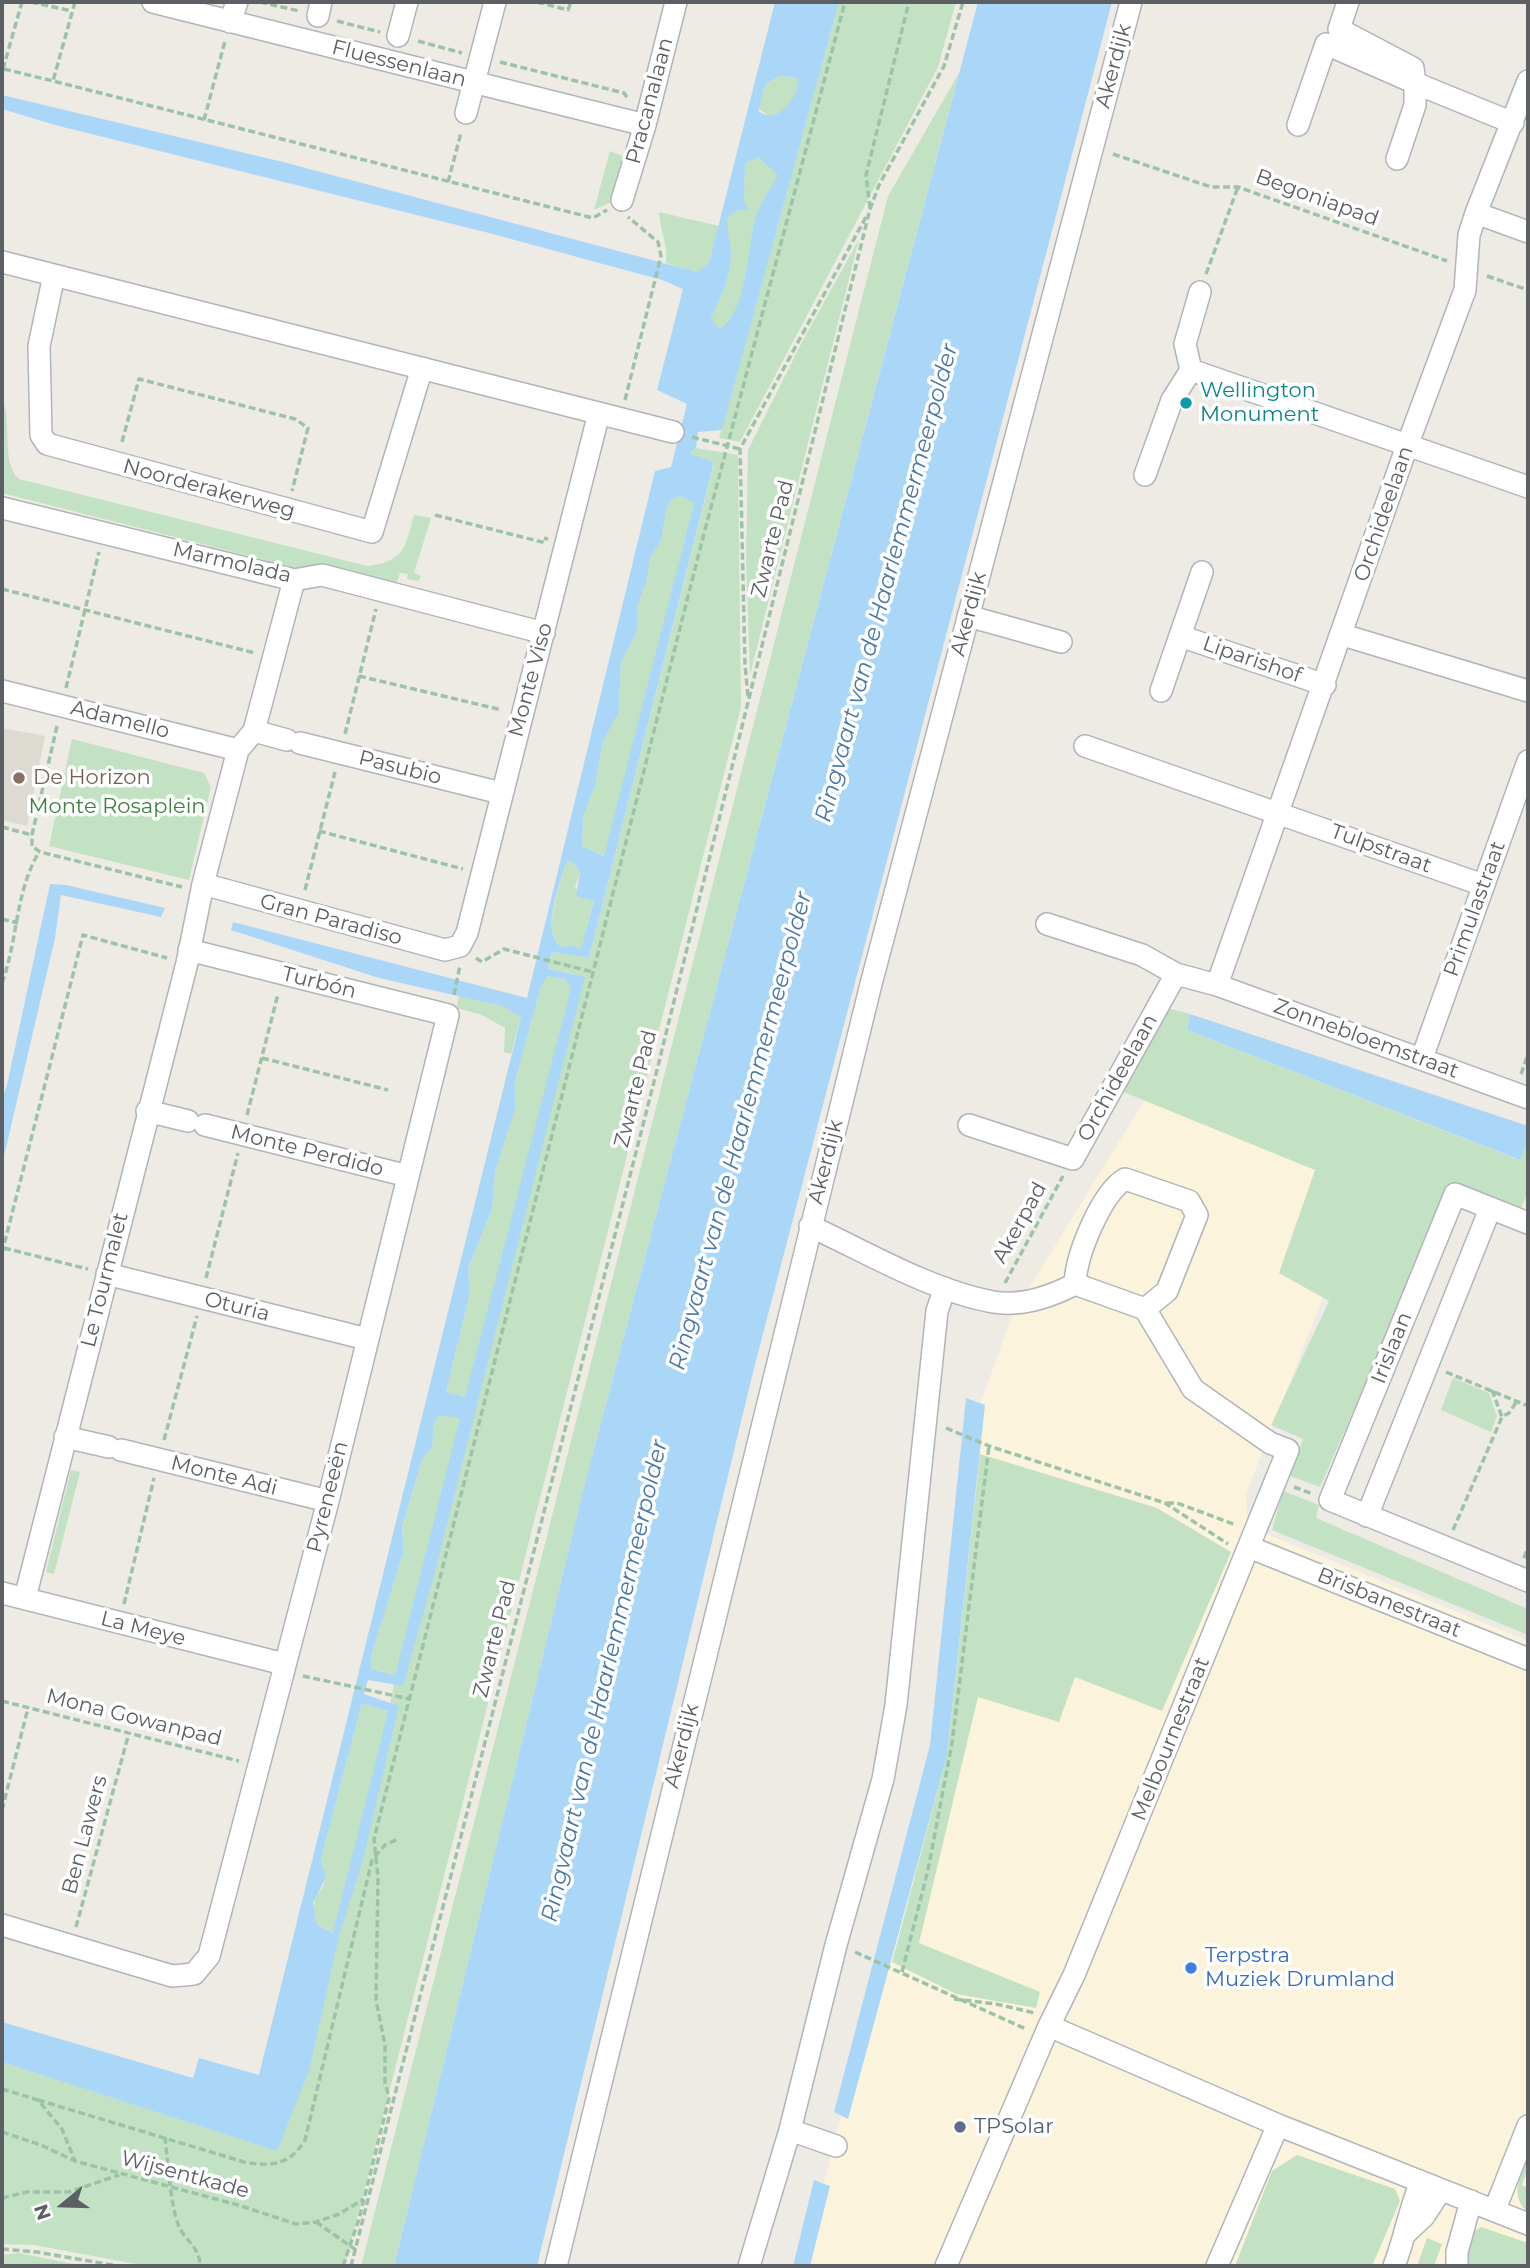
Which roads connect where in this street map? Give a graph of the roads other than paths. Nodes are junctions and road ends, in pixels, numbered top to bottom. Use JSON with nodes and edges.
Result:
{"nodes":[{"id":1,"x":153,"y":2,"type":"edge"},
{"id":2,"x":407,"y":2,"type":"edge"},
{"id":3,"x":495,"y":2,"type":"edge"},
{"id":4,"x":676,"y":2,"type":"edge"},
{"id":5,"x":1131,"y":2,"type":"edge"},
{"id":6,"x":1348,"y":2,"type":"edge"},
{"id":7,"x":234,"y":12,"type":"edge"},
{"id":8,"x":398,"y":36,"type":"dead end"},
{"id":9,"x":1528,"y":81,"type":"edge"},
{"id":10,"x":474,"y":83,"type":"junction"},
{"id":11,"x":1415,"y":83,"type":"junction"},
{"id":12,"x":466,"y":113,"type":"road end"},
{"id":13,"x":1513,"y":123,"type":"junction"},
{"id":14,"x":645,"y":125,"type":"junction"},
{"id":15,"x":1298,"y":125,"type":"dead end"},
{"id":16,"x":1397,"y":159,"type":"dead end"},
{"id":17,"x":622,"y":201,"type":"road end"},
{"id":18,"x":1476,"y":213,"type":"junction"},
{"id":19,"x":1528,"y":232,"type":"edge"},
{"id":20,"x":2,"y":262,"type":"edge"},
{"id":21,"x":54,"y":275,"type":"junction"},
{"id":22,"x":1200,"y":292,"type":"road end"},
{"id":23,"x":422,"y":368,"type":"junction"},
{"id":24,"x":1191,"y":370,"type":"junction"},
{"id":25,"x":598,"y":413,"type":"junction"},
{"id":26,"x":673,"y":432,"type":"dead end"},
{"id":27,"x":1407,"y":446,"type":"junction"},
{"id":28,"x":1145,"y":475,"type":"dead end"},
{"id":29,"x":1528,"y":487,"type":"edge"},
{"id":30,"x":2,"y":508,"type":"edge"},
{"id":31,"x":1202,"y":572,"type":"dead end"},
{"id":32,"x":294,"y":580,"type":"junction"},
{"id":33,"x":968,"y":616,"type":"junction"},
{"id":34,"x":544,"y":633,"type":"junction"},
{"id":35,"x":1343,"y":635,"type":"junction"},
{"id":36,"x":1180,"y":636,"type":"junction"},
{"id":37,"x":1061,"y":642,"type":"dead end"},
{"id":38,"x":1325,"y":685,"type":"junction"},
{"id":39,"x":2,"y":691,"type":"edge"},
{"id":40,"x":1161,"y":691,"type":"dead end"},
{"id":41,"x":1528,"y":691,"type":"edge"},
{"id":42,"x":254,"y":731,"type":"junction"},
{"id":43,"x":1085,"y":746,"type":"dead end"},
{"id":44,"x":238,"y":750,"type":"junction"},
{"id":45,"x":1528,"y":761,"type":"edge"},
{"id":46,"x":501,"y":793,"type":"junction"},
{"id":47,"x":1280,"y":812,"type":"junction"},
{"id":48,"x":1483,"y":885,"type":"junction"},
{"id":49,"x":202,"y":887,"type":"junction"},
{"id":50,"x":1047,"y":924,"type":"dead end"},
{"id":51,"x":461,"y":954,"type":"joint"},
{"id":52,"x":188,"y":957,"type":"junction"},
{"id":53,"x":1175,"y":975,"type":"junction"},
{"id":54,"x":1217,"y":985,"type":"junction"},
{"id":55,"x":450,"y":1010,"type":"joint"},
{"id":56,"x":1422,"y":1058,"type":"junction"},
{"id":57,"x":1521,"y":1095,"type":"edge"},
{"id":58,"x":147,"y":1111,"type":"junction"},
{"id":59,"x":969,"y":1125,"type":"dead end"},
{"id":60,"x":408,"y":1177,"type":"junction"},
{"id":61,"x":1490,"y":1209,"type":"junction"},
{"id":62,"x":1528,"y":1223,"type":"edge"},
{"id":63,"x":810,"y":1226,"type":"junction"},
{"id":64,"x":107,"y":1274,"type":"junction"},
{"id":65,"x":1075,"y":1284,"type":"junction"},
{"id":66,"x":945,"y":1288,"type":"junction"},
{"id":67,"x":1145,"y":1309,"type":"junction"},
{"id":68,"x":367,"y":1339,"type":"junction"},
{"id":69,"x":65,"y":1437,"type":"junction"},
{"id":70,"x":328,"y":1501,"type":"junction"},
{"id":71,"x":1367,"y":1516,"type":"junction"},
{"id":72,"x":1249,"y":1547,"type":"junction"},
{"id":73,"x":1528,"y":1581,"type":"edge"},
{"id":74,"x":2,"y":1592,"type":"edge"},
{"id":75,"x":25,"y":1598,"type":"junction"},
{"id":76,"x":1528,"y":1658,"type":"edge"},
{"id":77,"x":283,"y":1668,"type":"junction"},
{"id":78,"x":2,"y":1925,"type":"edge"},
{"id":79,"x":1049,"y":2026,"type":"junction"},
{"id":80,"x":1278,"y":2125,"type":"junction"},
{"id":81,"x":1528,"y":2126,"type":"edge"},
{"id":82,"x":790,"y":2130,"type":"junction"},
{"id":83,"x":835,"y":2146,"type":"dead end"},
{"id":84,"x":1431,"y":2186,"type":"junction"},
{"id":85,"x":1471,"y":2201,"type":"junction"},
{"id":86,"x":1495,"y":2209,"type":"junction"},
{"id":87,"x":1528,"y":2224,"type":"edge"},
{"id":88,"x":1452,"y":2261,"type":"edge"},
{"id":89,"x":556,"y":2266,"type":"edge"},
{"id":90,"x":749,"y":2266,"type":"edge"},
{"id":91,"x":946,"y":2266,"type":"edge"},
{"id":92,"x":1217,"y":2266,"type":"edge"},
{"id":93,"x":1394,"y":2266,"type":"edge"}],
"edges":[{"from":1,"to":7,"type":"street","name":"Fluessenlaan"},
{"from":2,"to":8,"type":"street"},
{"from":3,"to":10,"type":"street"},
{"from":4,"to":14,"type":"street","name":"Pracanalaan"},
{"from":5,"to":33,"type":"street","name":"Akerdijk"},
{"from":6,"to":11,"type":"street"},
{"from":7,"to":10,"type":"street","name":"Fluessenlaan"},
{"from":9,"to":13,"type":"street","name":"Orchideelaan"},
{"from":10,"to":12,"type":"street"},
{"from":10,"to":14,"type":"street","name":"Fluessenlaan"},
{"from":11,"to":13,"type":"street"},
{"from":11,"to":15,"type":"street"},
{"from":11,"to":16,"type":"street"},
{"from":13,"to":18,"type":"street","name":"Orchideelaan"},
{"from":14,"to":17,"type":"street","name":"Pracanalaan"},
{"from":18,"to":19,"type":"street"},
{"from":18,"to":27,"type":"street","name":"Orchideelaan"},
{"from":20,"to":21,"type":"street"},
{"from":21,"to":23,"type":"street"},
{"from":21,"to":23,"type":"street","name":"Noorderakerweg"},
{"from":22,"to":24,"type":"street"},
{"from":23,"to":25,"type":"street"},
{"from":24,"to":27,"type":"street"},
{"from":24,"to":28,"type":"street"},
{"from":25,"to":26,"type":"street"},
{"from":25,"to":34,"type":"street","name":"Monte Viso"},
{"from":27,"to":29,"type":"street"},
{"from":27,"to":35,"type":"street","name":"Orchideelaan"},
{"from":30,"to":32,"type":"street","name":"Marmolada"},
{"from":31,"to":36,"type":"street","name":"Liparishof"},
{"from":32,"to":34,"type":"street","name":"Marmolada"},
{"from":32,"to":42,"type":"street","name":"Le Tourmalet"},
{"from":33,"to":37,"type":"street"},
{"from":33,"to":63,"type":"street","name":"Akerdijk"},
{"from":34,"to":46,"type":"street","name":"Monte Viso"},
{"from":35,"to":38,"type":"street","name":"Orchideelaan"},
{"from":35,"to":41,"type":"street"},
{"from":36,"to":38,"type":"street","name":"Liparishof"},
{"from":36,"to":40,"type":"street","name":"Liparishof"},
{"from":38,"to":47,"type":"street","name":"Orchideelaan"},
{"from":39,"to":44,"type":"street","name":"Adamello"},
{"from":42,"to":44,"type":"street","name":"Le Tourmalet"},
{"from":42,"to":46,"type":"street","name":"Pasubio"},
{"from":43,"to":47,"type":"street"},
{"from":44,"to":49,"type":"street","name":"Le Tourmalet"},
{"from":45,"to":48,"type":"street","name":"Primulastraat"},
{"from":46,"to":51,"type":"street","name":"Monte Viso"},
{"from":47,"to":48,"type":"street","name":"Tulpstraat"},
{"from":47,"to":54,"type":"street","name":"Orchideelaan"},
{"from":48,"to":56,"type":"street","name":"Primulastraat"},
{"from":49,"to":51,"type":"street","name":"Gran Paradiso"},
{"from":49,"to":52,"type":"street","name":"Le Tourmalet"},
{"from":50,"to":53,"type":"street"},
{"from":52,"to":55,"type":"street","name":"Turbón"},
{"from":52,"to":58,"type":"street","name":"Le Tourmalet"},
{"from":53,"to":54,"type":"street"},
{"from":53,"to":59,"type":"street","name":"Orchideelaan"},
{"from":54,"to":56,"type":"street","name":"Zonnebloemstraat"},
{"from":55,"to":60,"type":"street","name":"Pyreneeën"},
{"from":56,"to":57,"type":"street","name":"Zonnebloemstraat"},
{"from":58,"to":60,"type":"street","name":"Monte Perdido"},
{"from":58,"to":64,"type":"street","name":"Le Tourmalet"},
{"from":60,"to":68,"type":"street","name":"Pyreneeën"},
{"from":61,"to":62,"type":"street","name":"Irislaan"},
{"from":61,"to":71,"type":"street","name":"Irislaan"},
{"from":61,"to":71,"type":"street","name":"Irislaan"},
{"from":63,"to":66,"type":"street","name":"Akerdijk"},
{"from":63,"to":89,"type":"street","name":"Akerdijk"},
{"from":64,"to":68,"type":"street","name":"Oturia"},
{"from":64,"to":69,"type":"street","name":"Le Tourmalet"},
{"from":65,"to":66,"type":"street","name":"Akerdijk"},
{"from":65,"to":67,"type":"street"},
{"from":65,"to":67,"type":"street"},
{"from":66,"to":82,"type":"street"},
{"from":67,"to":72,"type":"street","name":"Melbournestraat"},
{"from":68,"to":70,"type":"street","name":"Pyreneeën"},
{"from":69,"to":70,"type":"street","name":"Monte Adi"},
{"from":69,"to":75,"type":"street","name":"Le Tourmalet"},
{"from":70,"to":77,"type":"street","name":"Pyreneeën"},
{"from":71,"to":73,"type":"street"},
{"from":72,"to":76,"type":"street","name":"Brisbanestraat"},
{"from":72,"to":79,"type":"street","name":"Melbournestraat"},
{"from":74,"to":75,"type":"street","name":"La Meye"},
{"from":75,"to":77,"type":"street","name":"La Meye"},
{"from":77,"to":78,"type":"street","name":"Pyreneeën"},
{"from":79,"to":80,"type":"street"},
{"from":79,"to":91,"type":"street","name":"Melbournestraat"},
{"from":80,"to":84,"type":"street"},
{"from":80,"to":92,"type":"street"},
{"from":81,"to":86,"type":"street"},
{"from":82,"to":83,"type":"street"},
{"from":82,"to":90,"type":"street"},
{"from":84,"to":85,"type":"street"},
{"from":84,"to":93,"type":"street"},
{"from":85,"to":86,"type":"street"},
{"from":85,"to":88,"type":"street"},
{"from":86,"to":87,"type":"street"}]}
